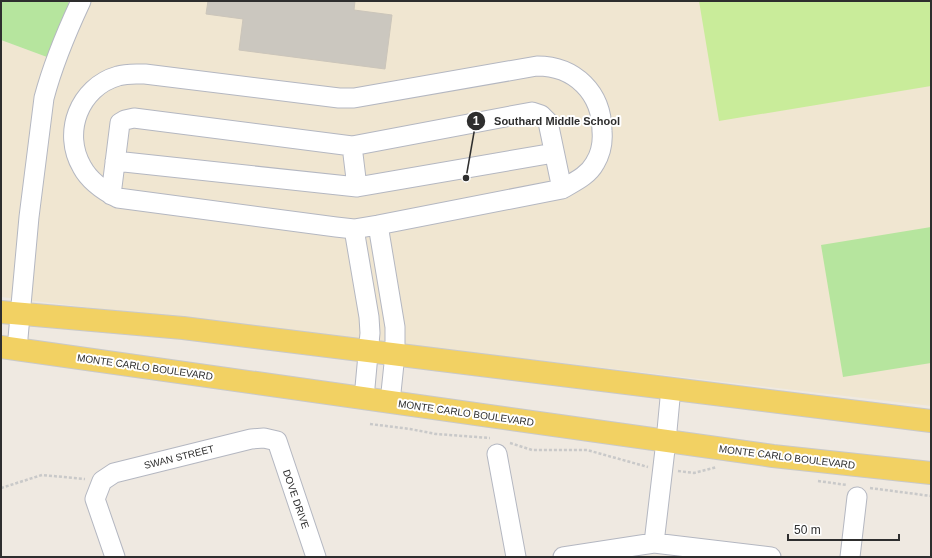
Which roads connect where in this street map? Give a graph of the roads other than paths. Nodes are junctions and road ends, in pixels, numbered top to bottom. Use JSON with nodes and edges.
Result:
{"nodes":[{"id":1,"x":81,"y":1,"type":"edge"},
{"id":2,"x":352,"y":146,"type":"junction"},
{"id":3,"x":554,"y":153,"type":"junction"},
{"id":4,"x":116,"y":161,"type":"junction"},
{"id":5,"x":357,"y":187,"type":"junction"},
{"id":6,"x":562,"y":189,"type":"junction"},
{"id":7,"x":111,"y":195,"type":"junction"},
{"id":8,"x":378,"y":225,"type":"junction"},
{"id":9,"x":354,"y":229,"type":"junction"},
{"id":10,"x":10,"y":313,"type":"edge"},
{"id":11,"x":9,"y":348,"type":"edge"},
{"id":12,"x":368,"y":350,"type":"junction"},
{"id":13,"x":395,"y":354,"type":"junction"},
{"id":14,"x":671,"y":388,"type":"junction"},
{"id":15,"x":364,"y":398,"type":"junction"},
{"id":16,"x":390,"y":402,"type":"junction"},
{"id":17,"x":931,"y":421,"type":"edge"},
{"id":18,"x":277,"y":440,"type":"joint"},
{"id":19,"x":666,"y":441,"type":"junction"},
{"id":20,"x":498,"y":454,"type":"dead end"},
{"id":21,"x":931,"y":473,"type":"edge"},
{"id":22,"x":857,"y":497,"type":"dead end"},
{"id":23,"x":654,"y":543,"type":"junction"},
{"id":24,"x":683,"y":552,"type":"edge"},
{"id":25,"x":619,"y":553,"type":"edge"},
{"id":26,"x":115,"y":557,"type":"edge"},
{"id":27,"x":316,"y":557,"type":"edge"},
{"id":28,"x":516,"y":557,"type":"edge"},
{"id":29,"x":563,"y":557,"type":"edge"},
{"id":30,"x":771,"y":557,"type":"edge"},
{"id":31,"x":850,"y":557,"type":"edge"}],
"edges":[{"from":1,"to":10,"type":"street"},
{"from":2,"to":3,"type":"street"},
{"from":2,"to":4,"type":"street"},
{"from":2,"to":5,"type":"street"},
{"from":3,"to":5,"type":"street"},
{"from":3,"to":6,"type":"street"},
{"from":4,"to":5,"type":"street"},
{"from":4,"to":7,"type":"street"},
{"from":6,"to":7,"type":"street"},
{"from":6,"to":8,"type":"street"},
{"from":7,"to":9,"type":"street"},
{"from":8,"to":9,"type":"street"},
{"from":8,"to":13,"type":"street"},
{"from":9,"to":12,"type":"street"},
{"from":10,"to":11,"type":"street"},
{"from":10,"to":12,"type":"main road"},
{"from":11,"to":15,"type":"main road","name":"MONTE CARLO BOULEVARD"},
{"from":12,"to":13,"type":"main road"},
{"from":12,"to":15,"type":"street"},
{"from":13,"to":14,"type":"main road"},
{"from":13,"to":16,"type":"street"},
{"from":14,"to":17,"type":"main road"},
{"from":14,"to":19,"type":"street"},
{"from":15,"to":16,"type":"main road","name":"MONTE CARLO BOULEVARD"},
{"from":16,"to":19,"type":"main road","name":"MONTE CARLO BOULEVARD"},
{"from":18,"to":26,"type":"street","name":"SWAN STREET"},
{"from":18,"to":27,"type":"street","name":"DOVE DRIVE"},
{"from":19,"to":21,"type":"main road","name":"MONTE CARLO BOULEVARD"},
{"from":19,"to":23,"type":"street"},
{"from":20,"to":28,"type":"street"},
{"from":22,"to":31,"type":"street"},
{"from":23,"to":24,"type":"street"},
{"from":23,"to":25,"type":"street"},
{"from":24,"to":30,"type":"street"},
{"from":25,"to":29,"type":"street"}]}
